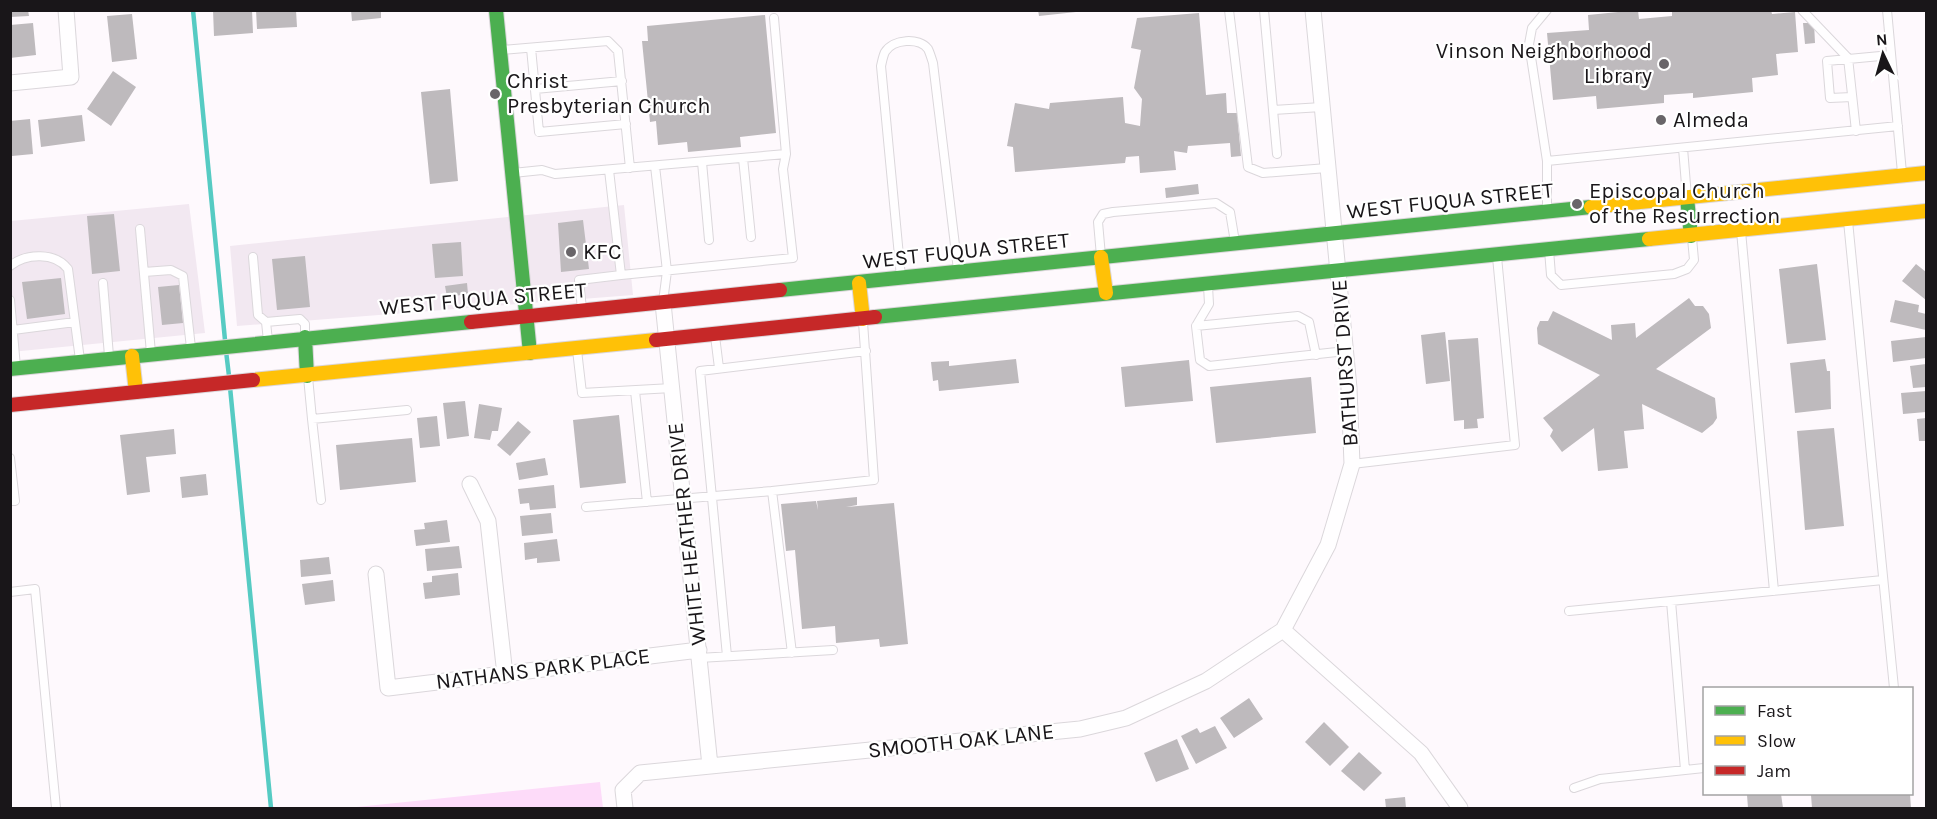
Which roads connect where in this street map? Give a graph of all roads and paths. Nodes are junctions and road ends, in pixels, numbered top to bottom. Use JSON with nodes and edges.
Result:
{"nodes":[{"id":1,"x":66,"y":10,"type":"edge"},
{"id":2,"x":496,"y":10,"type":"edge"},
{"id":3,"x":1229,"y":10,"type":"edge"},
{"id":4,"x":1264,"y":10,"type":"edge"},
{"id":5,"x":1313,"y":10,"type":"edge"},
{"id":6,"x":1547,"y":10,"type":"edge"},
{"id":7,"x":1802,"y":10,"type":"edge"},
{"id":8,"x":1887,"y":10,"type":"edge"},
{"id":9,"x":774,"y":18,"type":"dead end"},
{"id":10,"x":531,"y":48,"type":"junction"},
{"id":11,"x":500,"y":50,"type":"junction"},
{"id":12,"x":1891,"y":55,"type":"junction"},
{"id":13,"x":1848,"y":58,"type":"junction"},
{"id":14,"x":621,"y":81,"type":"junction"},
{"id":15,"x":10,"y":83,"type":"edge"},
{"id":16,"x":535,"y":88,"type":"junction"},
{"id":17,"x":1852,"y":97,"type":"junction"},
{"id":18,"x":1322,"y":107,"type":"junction"},
{"id":19,"x":1273,"y":110,"type":"junction"},
{"id":20,"x":626,"y":124,"type":"junction"},
{"id":21,"x":1898,"y":126,"type":"junction"},
{"id":22,"x":1856,"y":131,"type":"junction"},
{"id":23,"x":1683,"y":148,"type":"junction"},
{"id":24,"x":786,"y":154,"type":"junction"},
{"id":25,"x":1277,"y":154,"type":"dead end"},
{"id":26,"x":743,"y":158,"type":"junction"},
{"id":27,"x":1547,"y":161,"type":"junction"},
{"id":28,"x":702,"y":162,"type":"junction"},
{"id":29,"x":655,"y":166,"type":"junction"},
{"id":30,"x":630,"y":168,"type":"junction"},
{"id":31,"x":1327,"y":168,"type":"junction"},
{"id":32,"x":609,"y":170,"type":"junction"},
{"id":33,"x":512,"y":173,"type":"junction"},
{"id":34,"x":1926,"y":173,"type":"edge"},
{"id":35,"x":1903,"y":175,"type":"junction"},
{"id":36,"x":1688,"y":198,"type":"junction"},
{"id":37,"x":1926,"y":211,"type":"edge"},
{"id":38,"x":1548,"y":212,"type":"junction"},
{"id":39,"x":1848,"y":219,"type":"junction"},
{"id":40,"x":140,"y":229,"type":"dead end"},
{"id":41,"x":1741,"y":231,"type":"junction"},
{"id":42,"x":1333,"y":234,"type":"junction"},
{"id":43,"x":1691,"y":236,"type":"junction"},
{"id":44,"x":751,"y":237,"type":"dead end"},
{"id":45,"x":709,"y":240,"type":"dead end"},
{"id":46,"x":1235,"y":244,"type":"junction"},
{"id":47,"x":1548,"y":249,"type":"junction"},
{"id":48,"x":1497,"y":254,"type":"junction"},
{"id":49,"x":252,"y":257,"type":"dead end"},
{"id":50,"x":1101,"y":257,"type":"junction"},
{"id":51,"x":10,"y":266,"type":"edge"},
{"id":52,"x":1338,"y":269,"type":"junction"},
{"id":53,"x":667,"y":271,"type":"junction"},
{"id":54,"x":144,"y":272,"type":"junction"},
{"id":55,"x":958,"y":273,"type":"junction"},
{"id":56,"x":621,"y":275,"type":"junction"},
{"id":57,"x":901,"y":279,"type":"junction"},
{"id":58,"x":1208,"y":282,"type":"junction"},
{"id":59,"x":102,"y":283,"type":"dead end"},
{"id":60,"x":859,"y":283,"type":"junction"},
{"id":61,"x":1107,"y":293,"type":"junction"},
{"id":62,"x":10,"y":300,"type":"edge"},
{"id":63,"x":663,"y":303,"type":"junction"},
{"id":64,"x":582,"y":310,"type":"junction"},
{"id":65,"x":525,"y":315,"type":"junction"},
{"id":66,"x":863,"y":319,"type":"junction"},
{"id":67,"x":75,"y":322,"type":"junction"},
{"id":68,"x":266,"y":322,"type":"junction"},
{"id":69,"x":1196,"y":326,"type":"junction"},
{"id":70,"x":13,"y":330,"type":"junction"},
{"id":71,"x":714,"y":334,"type":"junction"},
{"id":72,"x":305,"y":337,"type":"junction"},
{"id":73,"x":667,"y":339,"type":"junction"},
{"id":74,"x":268,"y":341,"type":"junction"},
{"id":75,"x":577,"y":348,"type":"junction"},
{"id":76,"x":198,"y":349,"type":"junction"},
{"id":77,"x":866,"y":351,"type":"junction"},
{"id":78,"x":1346,"y":351,"type":"junction"},
{"id":79,"x":530,"y":353,"type":"junction"},
{"id":80,"x":151,"y":354,"type":"junction"},
{"id":81,"x":1316,"y":355,"type":"junction"},
{"id":82,"x":132,"y":356,"type":"junction"},
{"id":83,"x":109,"y":358,"type":"junction"},
{"id":84,"x":80,"y":362,"type":"junction"},
{"id":85,"x":719,"y":368,"type":"junction"},
{"id":86,"x":14,"y":369,"type":"edge"},
{"id":87,"x":308,"y":376,"type":"junction"},
{"id":88,"x":672,"y":388,"type":"junction"},
{"id":89,"x":136,"y":392,"type":"junction"},
{"id":90,"x":635,"y":392,"type":"junction"},
{"id":91,"x":10,"y":405,"type":"edge"},
{"id":92,"x":407,"y":410,"type":"dead end"},
{"id":93,"x":312,"y":420,"type":"junction"},
{"id":94,"x":10,"y":458,"type":"edge"},
{"id":95,"x":1352,"y":464,"type":"junction"},
{"id":96,"x":470,"y":484,"type":"dead end"},
{"id":97,"x":772,"y":491,"type":"junction"},
{"id":98,"x":712,"y":497,"type":"junction"},
{"id":99,"x":683,"y":498,"type":"junction"},
{"id":100,"x":321,"y":500,"type":"dead end"},
{"id":101,"x":10,"y":501,"type":"edge"},
{"id":102,"x":647,"y":502,"type":"junction"},
{"id":103,"x":586,"y":507,"type":"dead end"},
{"id":104,"x":376,"y":574,"type":"dead end"},
{"id":105,"x":1883,"y":580,"type":"junction"},
{"id":106,"x":1774,"y":591,"type":"junction"},
{"id":107,"x":10,"y":592,"type":"edge"},
{"id":108,"x":1671,"y":601,"type":"junction"},
{"id":109,"x":1569,"y":611,"type":"dead end"},
{"id":110,"x":1283,"y":630,"type":"junction"},
{"id":111,"x":833,"y":650,"type":"dead end"},
{"id":112,"x":792,"y":653,"type":"junction"},
{"id":113,"x":699,"y":654,"type":"junction"},
{"id":114,"x":727,"y":656,"type":"junction"},
{"id":115,"x":505,"y":675,"type":"junction"},
{"id":116,"x":1894,"y":687,"type":"edge"},
{"id":117,"x":710,"y":766,"type":"junction"},
{"id":118,"x":1703,"y":768,"type":"edge"},
{"id":119,"x":1685,"y":770,"type":"junction"},
{"id":120,"x":1574,"y":788,"type":"dead end"},
{"id":121,"x":56,"y":808,"type":"edge"},
{"id":122,"x":625,"y":808,"type":"edge"},
{"id":123,"x":1460,"y":808,"type":"edge"}],
"edges":[{"from":1,"to":15,"type":"street"},
{"from":2,"to":11,"type":"main road"},
{"from":3,"to":31,"type":"lane"},
{"from":4,"to":19,"type":"lane"},
{"from":5,"to":18,"type":"street","name":"BATHURST DRIVE"},
{"from":6,"to":27,"type":"lane"},
{"from":7,"to":13,"type":"lane"},
{"from":8,"to":12,"type":"lane"},
{"from":9,"to":24,"type":"lane"},
{"from":10,"to":11,"type":"lane"},
{"from":10,"to":14,"type":"lane"},
{"from":10,"to":16,"type":"lane"},
{"from":11,"to":33,"type":"main road"},
{"from":12,"to":13,"type":"lane"},
{"from":12,"to":21,"type":"lane"},
{"from":13,"to":17,"type":"lane"},
{"from":13,"to":17,"type":"lane"},
{"from":14,"to":16,"type":"lane"},
{"from":14,"to":20,"type":"lane"},
{"from":16,"to":20,"type":"lane"},
{"from":17,"to":22,"type":"lane"},
{"from":18,"to":19,"type":"lane"},
{"from":18,"to":31,"type":"street","name":"BATHURST DRIVE"},
{"from":19,"to":25,"type":"lane"},
{"from":20,"to":30,"type":"lane"},
{"from":21,"to":22,"type":"lane"},
{"from":21,"to":35,"type":"lane"},
{"from":22,"to":23,"type":"lane"},
{"from":23,"to":27,"type":"lane"},
{"from":23,"to":36,"type":"lane"},
{"from":24,"to":26,"type":"lane"},
{"from":24,"to":53,"type":"lane"},
{"from":26,"to":28,"type":"lane"},
{"from":26,"to":44,"type":"lane"},
{"from":27,"to":38,"type":"lane"},
{"from":28,"to":29,"type":"lane"},
{"from":28,"to":45,"type":"lane"},
{"from":29,"to":30,"type":"lane"},
{"from":29,"to":53,"type":"lane"},
{"from":30,"to":32,"type":"lane"},
{"from":31,"to":42,"type":"street","name":"BATHURST DRIVE"},
{"from":32,"to":33,"type":"lane"},
{"from":32,"to":56,"type":"lane"},
{"from":33,"to":65,"type":"main road"},
{"from":34,"to":35,"type":"main road","name":"WEST FUQUA STREET"},
{"from":35,"to":36,"type":"main road","name":"WEST FUQUA STREET"},
{"from":36,"to":38,"type":"main road","name":"WEST FUQUA STREET"},
{"from":36,"to":43,"type":"main road"},
{"from":37,"to":39,"type":"main road"},
{"from":38,"to":42,"type":"main road","name":"WEST FUQUA STREET"},
{"from":39,"to":41,"type":"main road"},
{"from":39,"to":105,"type":"lane"},
{"from":40,"to":54,"type":"lane"},
{"from":41,"to":43,"type":"main road"},
{"from":41,"to":106,"type":"lane"},
{"from":42,"to":46,"type":"main road","name":"WEST FUQUA STREET"},
{"from":42,"to":52,"type":"street","name":"BATHURST DRIVE"},
{"from":43,"to":47,"type":"main road"},
{"from":43,"to":47,"type":"lane"},
{"from":46,"to":50,"type":"main road","name":"WEST FUQUA STREET"},
{"from":46,"to":50,"type":"lane"},
{"from":47,"to":48,"type":"main road"},
{"from":48,"to":52,"type":"main road"},
{"from":48,"to":95,"type":"lane"},
{"from":49,"to":68,"type":"lane"},
{"from":50,"to":55,"type":"main road","name":"WEST FUQUA STREET"},
{"from":50,"to":61,"type":"main road"},
{"from":51,"to":67,"type":"lane"},
{"from":52,"to":58,"type":"main road"},
{"from":52,"to":78,"type":"street","name":"BATHURST DRIVE"},
{"from":53,"to":56,"type":"lane"},
{"from":53,"to":63,"type":"lane"},
{"from":54,"to":76,"type":"lane"},
{"from":54,"to":80,"type":"lane"},
{"from":55,"to":57,"type":"main road","name":"WEST FUQUA STREET"},
{"from":55,"to":57,"type":"lane"},
{"from":56,"to":64,"type":"lane"},
{"from":57,"to":60,"type":"main road","name":"WEST FUQUA STREET"},
{"from":58,"to":61,"type":"main road"},
{"from":58,"to":69,"type":"lane"},
{"from":59,"to":83,"type":"lane"},
{"from":60,"to":63,"type":"main road","name":"WEST FUQUA STREET"},
{"from":60,"to":66,"type":"main road"},
{"from":61,"to":66,"type":"main road"},
{"from":62,"to":70,"type":"lane"},
{"from":63,"to":64,"type":"main road","name":"WEST FUQUA STREET"},
{"from":63,"to":73,"type":"street","name":"WHITE HEATHER DRIVE"},
{"from":64,"to":65,"type":"main road","name":"WEST FUQUA STREET"},
{"from":65,"to":72,"type":"main road","name":"WEST FUQUA STREET"},
{"from":65,"to":79,"type":"main road"},
{"from":66,"to":71,"type":"main road"},
{"from":66,"to":77,"type":"lane"},
{"from":67,"to":70,"type":"lane"},
{"from":67,"to":84,"type":"lane"},
{"from":68,"to":72,"type":"lane"},
{"from":68,"to":74,"type":"lane"},
{"from":69,"to":81,"type":"lane"},
{"from":69,"to":81,"type":"lane"},
{"from":70,"to":86,"type":"lane"},
{"from":71,"to":73,"type":"main road"},
{"from":71,"to":85,"type":"lane"},
{"from":72,"to":74,"type":"main road","name":"WEST FUQUA STREET"},
{"from":72,"to":87,"type":"main road"},
{"from":73,"to":75,"type":"main road"},
{"from":73,"to":88,"type":"street","name":"WHITE HEATHER DRIVE"},
{"from":74,"to":76,"type":"main road","name":"WEST FUQUA STREET"},
{"from":75,"to":79,"type":"main road"},
{"from":75,"to":90,"type":"lane"},
{"from":76,"to":80,"type":"main road","name":"WEST FUQUA STREET"},
{"from":77,"to":85,"type":"lane"},
{"from":77,"to":97,"type":"lane"},
{"from":78,"to":81,"type":"lane"},
{"from":78,"to":95,"type":"street","name":"BATHURST DRIVE"},
{"from":79,"to":87,"type":"main road"},
{"from":80,"to":82,"type":"main road","name":"WEST FUQUA STREET"},
{"from":82,"to":83,"type":"main road","name":"WEST FUQUA STREET"},
{"from":82,"to":89,"type":"main road"},
{"from":83,"to":84,"type":"main road","name":"WEST FUQUA STREET"},
{"from":84,"to":86,"type":"main road","name":"WEST FUQUA STREET"},
{"from":85,"to":98,"type":"lane"},
{"from":87,"to":89,"type":"main road"},
{"from":87,"to":93,"type":"lane"},
{"from":88,"to":90,"type":"lane"},
{"from":88,"to":99,"type":"street","name":"WHITE HEATHER DRIVE"},
{"from":89,"to":91,"type":"main road"},
{"from":90,"to":102,"type":"lane"},
{"from":92,"to":93,"type":"lane"},
{"from":93,"to":100,"type":"lane"},
{"from":94,"to":101,"type":"lane"},
{"from":95,"to":110,"type":"street","name":"BATHURST DRIVE"},
{"from":96,"to":115,"type":"street"},
{"from":97,"to":98,"type":"lane"},
{"from":97,"to":112,"type":"lane"},
{"from":98,"to":99,"type":"lane"},
{"from":98,"to":114,"type":"lane"},
{"from":99,"to":102,"type":"lane"},
{"from":99,"to":113,"type":"street","name":"WHITE HEATHER DRIVE"},
{"from":102,"to":103,"type":"lane"},
{"from":104,"to":115,"type":"street","name":"NATHANS PARK PLACE"},
{"from":105,"to":106,"type":"lane"},
{"from":105,"to":116,"type":"lane"},
{"from":106,"to":108,"type":"lane"},
{"from":107,"to":121,"type":"lane"},
{"from":108,"to":109,"type":"lane"},
{"from":108,"to":119,"type":"lane"},
{"from":110,"to":117,"type":"street","name":"SMOOTH OAK LANE"},
{"from":110,"to":123,"type":"street"},
{"from":111,"to":112,"type":"lane"},
{"from":112,"to":114,"type":"lane"},
{"from":113,"to":114,"type":"lane"},
{"from":113,"to":115,"type":"street","name":"NATHANS PARK PLACE"},
{"from":113,"to":117,"type":"street","name":"WHITE HEATHER DRIVE"},
{"from":117,"to":122,"type":"street","name":"SMOOTH OAK LANE"},
{"from":118,"to":119,"type":"lane"},
{"from":119,"to":120,"type":"lane"}]}
